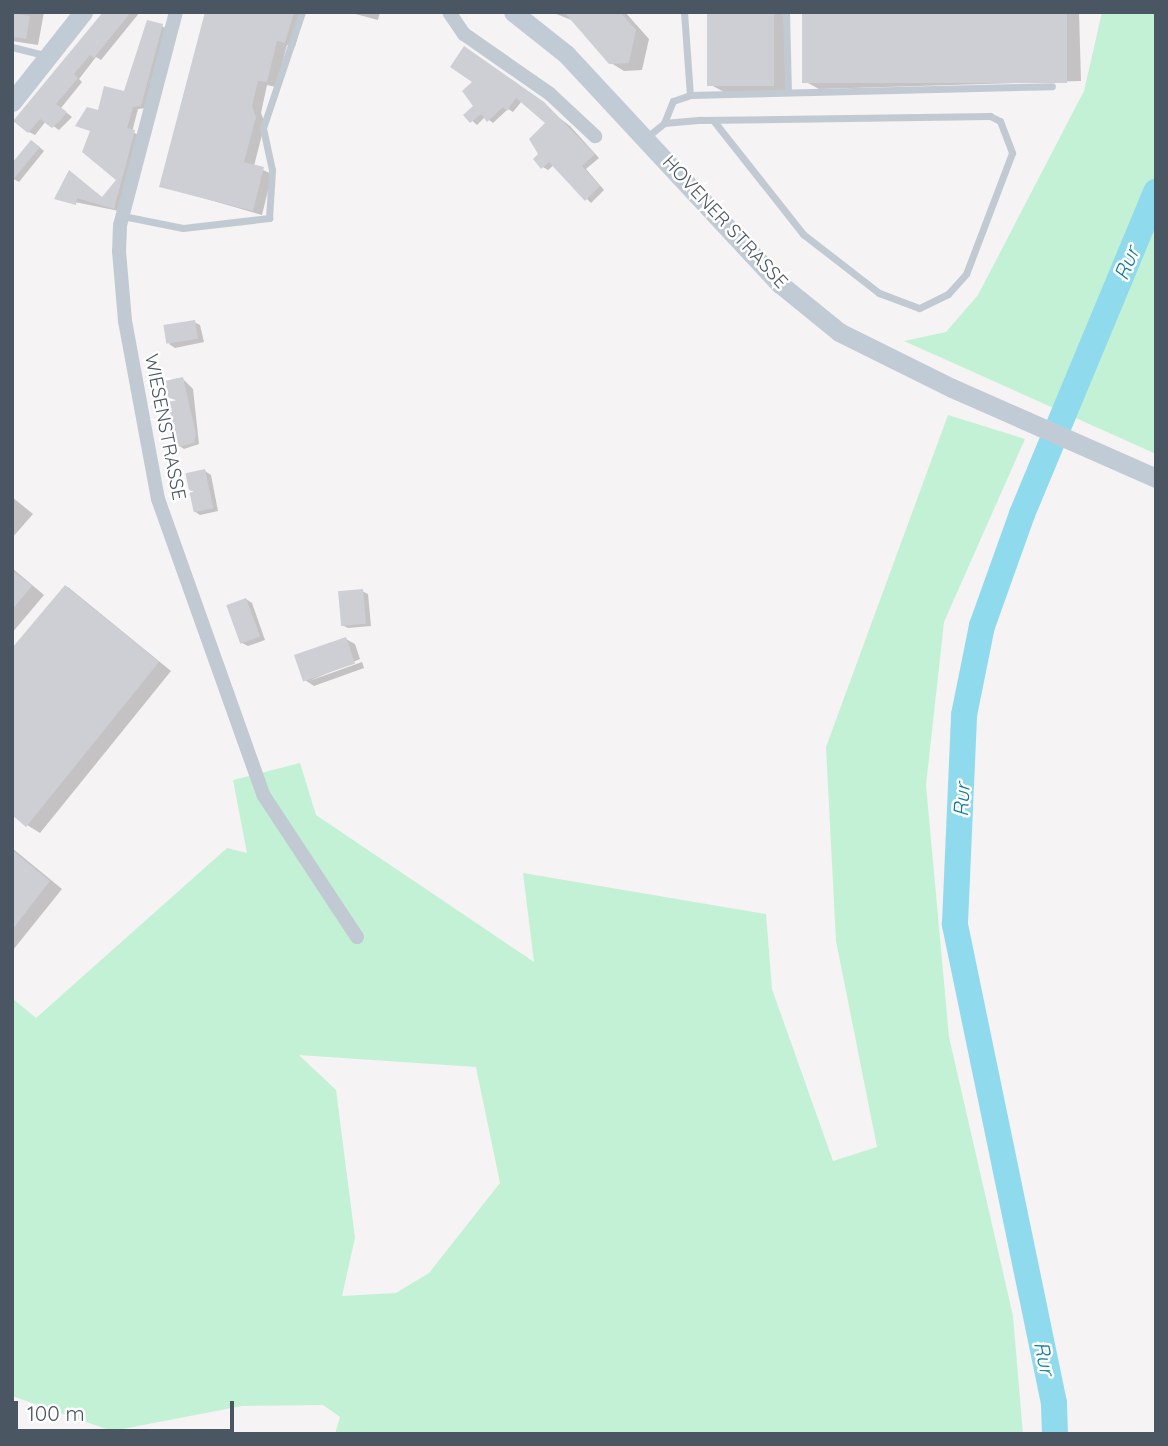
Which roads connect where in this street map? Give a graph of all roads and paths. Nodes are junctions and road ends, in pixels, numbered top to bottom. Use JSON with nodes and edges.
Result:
{"nodes":[{"id":1,"x":83,"y":12,"type":"edge"},
{"id":2,"x":176,"y":12,"type":"edge"},
{"id":3,"x":302,"y":12,"type":"edge"},
{"id":4,"x":449,"y":12,"type":"edge"},
{"id":5,"x":513,"y":12,"type":"edge"},
{"id":6,"x":684,"y":12,"type":"edge"},
{"id":7,"x":786,"y":12,"type":"edge"},
{"id":8,"x":12,"y":47,"type":"edge"},
{"id":9,"x":48,"y":56,"type":"junction"},
{"id":10,"x":1052,"y":86,"type":"dead end"},
{"id":11,"x":788,"y":92,"type":"junction"},
{"id":12,"x":690,"y":95,"type":"junction"},
{"id":13,"x":12,"y":102,"type":"edge"},
{"id":14,"x":713,"y":120,"type":"junction"},
{"id":15,"x":664,"y":123,"type":"junction"},
{"id":16,"x":595,"y":136,"type":"dead end"},
{"id":17,"x":647,"y":136,"type":"junction"},
{"id":18,"x":123,"y":216,"type":"junction"},
{"id":19,"x":1156,"y":478,"type":"edge"},
{"id":20,"x":357,"y":937,"type":"dead end"}],
"edges":[{"from":1,"to":9,"type":"main road"},
{"from":2,"to":18,"type":"street","name":"WIESENSTRASSE"},
{"from":3,"to":18,"type":"lane"},
{"from":4,"to":16,"type":"street"},
{"from":5,"to":17,"type":"main road","name":"HOVENER STRASSE"},
{"from":6,"to":12,"type":"lane"},
{"from":7,"to":11,"type":"lane"},
{"from":8,"to":9,"type":"lane"},
{"from":9,"to":13,"type":"main road"},
{"from":10,"to":11,"type":"lane"},
{"from":11,"to":12,"type":"lane"},
{"from":12,"to":15,"type":"lane"},
{"from":14,"to":14,"type":"lane"},
{"from":14,"to":15,"type":"lane"},
{"from":15,"to":17,"type":"lane"},
{"from":17,"to":19,"type":"main road","name":"HOVENER STRASSE"},
{"from":18,"to":20,"type":"street","name":"WIESENSTRASSE"}]}
